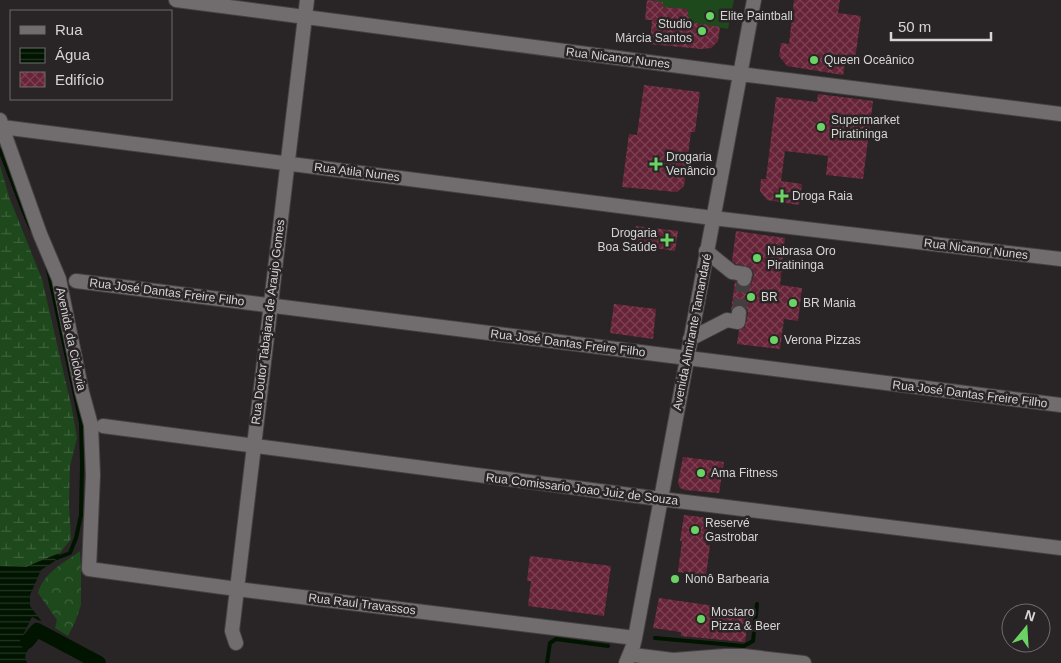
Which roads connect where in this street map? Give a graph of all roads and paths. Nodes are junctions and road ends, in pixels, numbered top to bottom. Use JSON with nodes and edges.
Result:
{"nodes":[{"id":1,"x":176,"y":0,"type":"edge"},
{"id":2,"x":307,"y":0,"type":"edge"},
{"id":3,"x":754,"y":0,"type":"edge"},
{"id":4,"x":305,"y":17,"type":"junction"},
{"id":5,"x":740,"y":74,"type":"junction"},
{"id":6,"x":1061,"y":114,"type":"edge"},
{"id":7,"x":1,"y":122,"type":"edge"},
{"id":8,"x":287,"y":163,"type":"junction"},
{"id":9,"x":713,"y":218,"type":"junction"},
{"id":10,"x":706,"y":251,"type":"junction"},
{"id":11,"x":1061,"y":259,"type":"edge"},
{"id":12,"x":744,"y":279,"type":"dead end"},
{"id":13,"x":76,"y":281,"type":"dead end"},
{"id":14,"x":270,"y":305,"type":"junction"},
{"id":15,"x":739,"y":313,"type":"dead end"},
{"id":16,"x":690,"y":339,"type":"junction"},
{"id":17,"x":686,"y":358,"type":"junction"},
{"id":18,"x":1061,"y":406,"type":"edge"},
{"id":19,"x":103,"y":426,"type":"dead end"},
{"id":20,"x":254,"y":446,"type":"junction"},
{"id":21,"x":661,"y":499,"type":"junction"},
{"id":22,"x":1061,"y":548,"type":"edge"},
{"id":23,"x":89,"y":569,"type":"joint"},
{"id":24,"x":237,"y":589,"type":"junction"},
{"id":25,"x":236,"y":643,"type":"dead end"},
{"id":26,"x":630,"y":655,"type":"edge"},
{"id":27,"x":804,"y":663,"type":"edge"}],
"edges":[{"from":1,"to":4,"type":"street","name":"Rua Nicanor Nunes"},
{"from":2,"to":4,"type":"street","name":"Rua Doutor Tabajara de Araujo Gomes"},
{"from":3,"to":5,"type":"street","name":"Avenida Almirante Tamandaré"},
{"from":4,"to":5,"type":"street","name":"Rua Nicanor Nunes"},
{"from":4,"to":8,"type":"street","name":"Rua Doutor Tabajara de Araujo Gomes"},
{"from":5,"to":6,"type":"street","name":"Rua Nicanor Nunes"},
{"from":5,"to":9,"type":"street","name":"Avenida Almirante Tamandaré"},
{"from":7,"to":8,"type":"street","name":"Rua Atila Nunes"},
{"from":7,"to":23,"type":"street","name":"Avenida da Ciclovia"},
{"from":8,"to":9,"type":"street","name":"Rua Atila Nunes"},
{"from":8,"to":14,"type":"street","name":"Rua Doutor Tabajara de Araujo Gomes"},
{"from":9,"to":10,"type":"street","name":"Avenida Almirante Tamandaré"},
{"from":9,"to":11,"type":"street","name":"Rua Nicanor Nunes"},
{"from":10,"to":12,"type":"street"},
{"from":10,"to":16,"type":"street","name":"Avenida Almirante Tamandaré"},
{"from":13,"to":14,"type":"street","name":"Rua José Dantas Freire Filho"},
{"from":14,"to":17,"type":"street","name":"Rua José Dantas Freire Filho"},
{"from":14,"to":20,"type":"street","name":"Rua Doutor Tabajara de Araujo Gomes"},
{"from":15,"to":16,"type":"street"},
{"from":16,"to":17,"type":"street","name":"Avenida Almirante Tamandaré"},
{"from":17,"to":18,"type":"street","name":"Rua José Dantas Freire Filho"},
{"from":17,"to":21,"type":"street","name":"Avenida Almirante Tamandaré"},
{"from":19,"to":20,"type":"street","name":"Rua Comissario Joao Juiz de Souza"},
{"from":20,"to":21,"type":"street","name":"Rua Comissario Joao Juiz de Souza"},
{"from":20,"to":24,"type":"street","name":"Rua Doutor Tabajara de Araujo Gomes"},
{"from":21,"to":22,"type":"street","name":"Rua Comissario Joao Juiz de Souza"},
{"from":21,"to":26,"type":"street","name":"Avenida Almirante Tamandaré"},
{"from":23,"to":24,"type":"street","name":"Rua Raul Travassos"},
{"from":24,"to":25,"type":"street","name":"Rua Doutor Tabajara de Araujo Gomes"},
{"from":24,"to":26,"type":"street","name":"Rua Raul Travassos"},
{"from":26,"to":27,"type":"street","name":"Rua Raul Travassos"}]}
